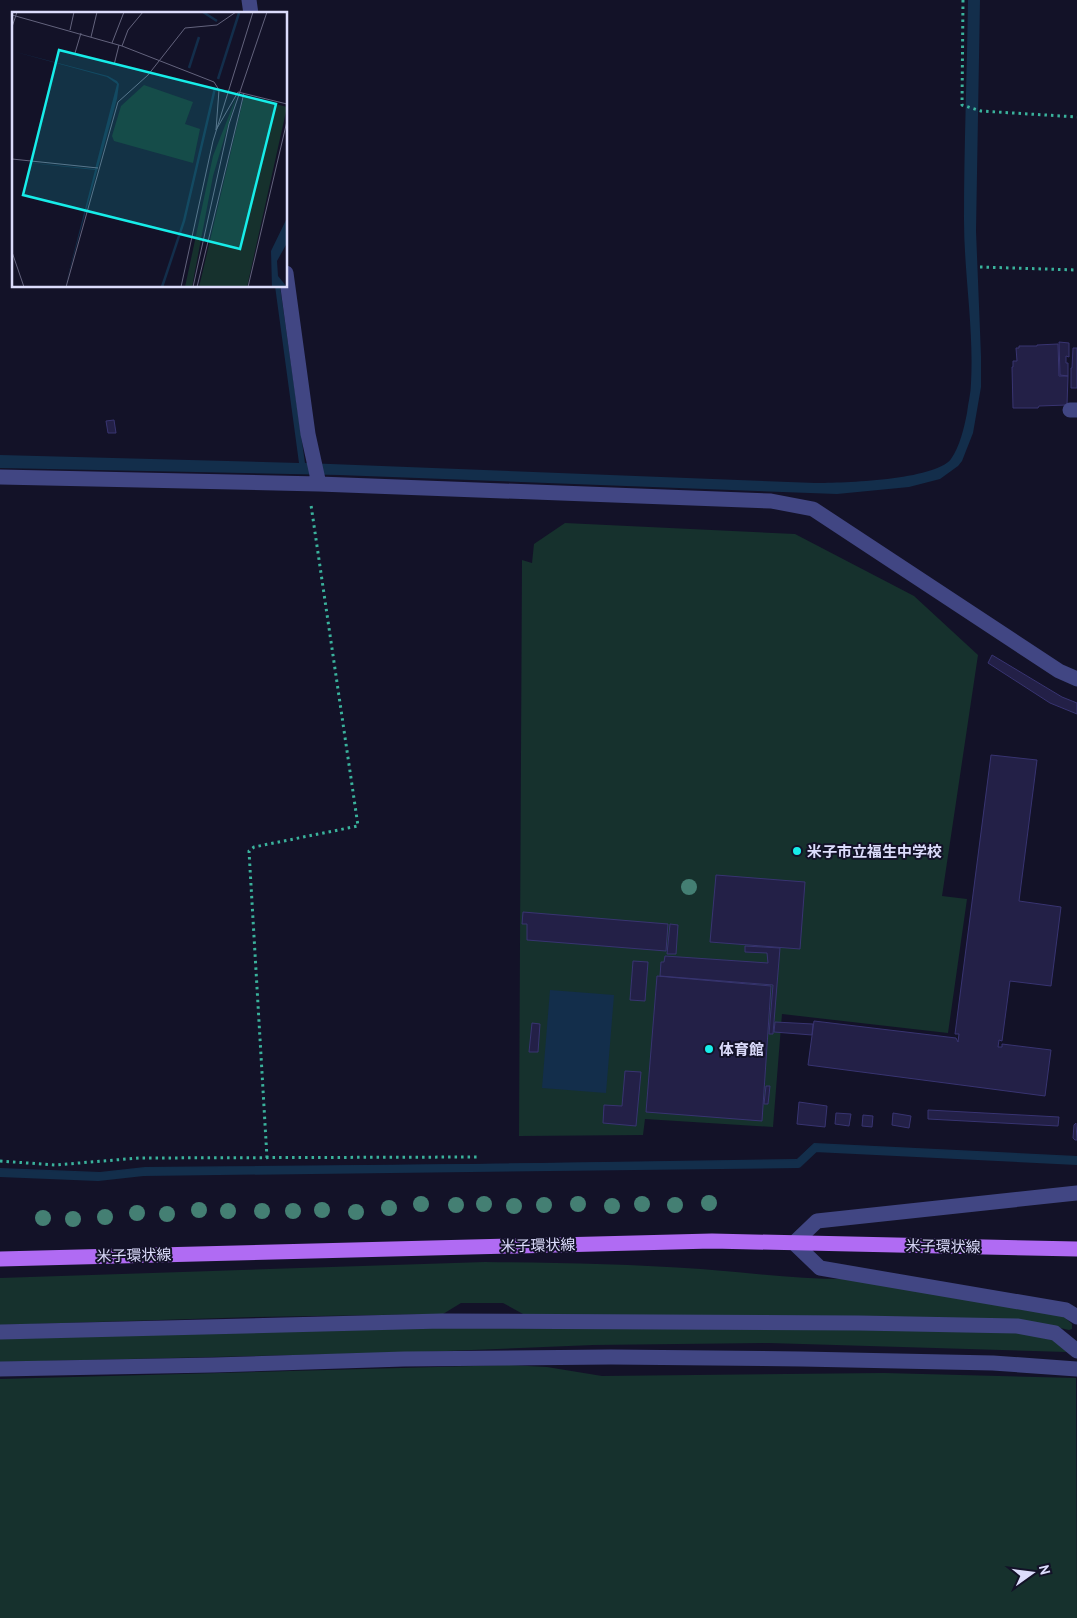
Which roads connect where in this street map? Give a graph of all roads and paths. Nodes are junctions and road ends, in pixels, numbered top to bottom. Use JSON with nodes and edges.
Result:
{"nodes":[{"id":1,"x":963,"y":0,"type":"edge"},
{"id":2,"x":1077,"y":117,"type":"edge"},
{"id":3,"x":980,"y":267,"type":"dead end"},
{"id":4,"x":1077,"y":270,"type":"edge"},
{"id":5,"x":288,"y":287,"type":"edge"},
{"id":6,"x":0,"y":477,"type":"edge"},
{"id":7,"x":314,"y":484,"type":"junction"},
{"id":8,"x":1077,"y":678,"type":"edge"},
{"id":9,"x":478,"y":1157,"type":"dead end"},
{"id":10,"x":267,"y":1158,"type":"junction"},
{"id":11,"x":0,"y":1161,"type":"edge"},
{"id":12,"x":1077,"y":1193,"type":"edge"},
{"id":13,"x":794,"y":1243,"type":"junction"},
{"id":14,"x":1077,"y":1250,"type":"edge"},
{"id":15,"x":0,"y":1259,"type":"edge"},
{"id":16,"x":1077,"y":1317,"type":"edge"},
{"id":17,"x":0,"y":1332,"type":"edge"},
{"id":18,"x":1077,"y":1351,"type":"edge"},
{"id":19,"x":1077,"y":1369,"type":"edge"},
{"id":20,"x":0,"y":1370,"type":"edge"}],
"edges":[{"from":1,"to":2,"type":"path"},
{"from":3,"to":4,"type":"path"},
{"from":5,"to":7,"type":"street"},
{"from":6,"to":7,"type":"street"},
{"from":7,"to":8,"type":"street"},
{"from":7,"to":10,"type":"path"},
{"from":9,"to":10,"type":"path"},
{"from":10,"to":11,"type":"path"},
{"from":12,"to":13,"type":"street"},
{"from":13,"to":14,"type":"main road","name":"米子環状線"},
{"from":13,"to":15,"type":"main road","name":"米子環状線"},
{"from":13,"to":16,"type":"street"},
{"from":17,"to":18,"type":"street"},
{"from":19,"to":20,"type":"street"}]}
